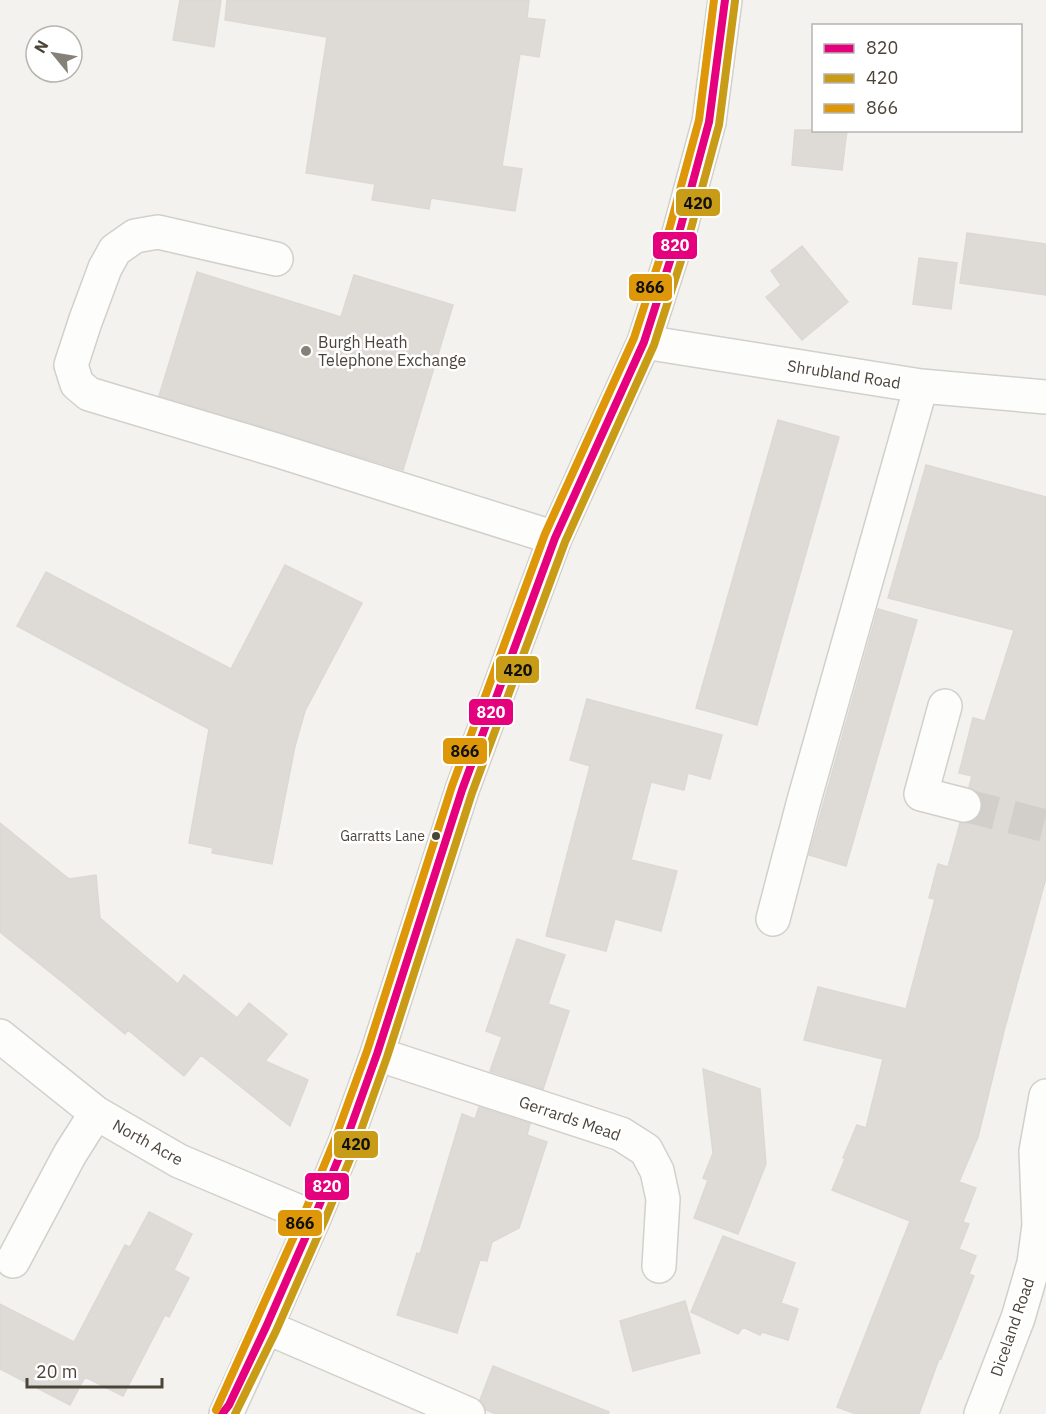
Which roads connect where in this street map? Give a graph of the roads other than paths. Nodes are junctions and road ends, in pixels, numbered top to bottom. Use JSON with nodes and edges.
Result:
{"nodes":[{"id":1,"x":725,"y":0,"type":"edge"},
{"id":2,"x":276,"y":259,"type":"dead end"},
{"id":3,"x":644,"y":342,"type":"junction"},
{"id":4,"x":921,"y":386,"type":"junction"},
{"id":5,"x":1046,"y":397,"type":"edge"},
{"id":6,"x":555,"y":538,"type":"junction"},
{"id":7,"x":945,"y":706,"type":"dead end"},
{"id":8,"x":964,"y":805,"type":"tunnel mouth"},
{"id":9,"x":772,"y":919,"type":"dead end"},
{"id":10,"x":0,"y":1036,"type":"edge"},
{"id":11,"x":377,"y":1054,"type":"junction"},
{"id":12,"x":1046,"y":1096,"type":"edge"},
{"id":13,"x":96,"y":1113,"type":"junction"},
{"id":14,"x":314,"y":1218,"type":"junction"},
{"id":15,"x":13,"y":1261,"type":"dead end"},
{"id":16,"x":659,"y":1266,"type":"dead end"},
{"id":17,"x":266,"y":1328,"type":"junction"},
{"id":18,"x":226,"y":1411,"type":"edge"},
{"id":19,"x":468,"y":1414,"type":"edge"},
{"id":20,"x":981,"y":1414,"type":"edge"}],
"edges":[{"from":1,"to":3,"type":"street"},
{"from":2,"to":6,"type":"street"},
{"from":3,"to":4,"type":"street","name":"Shrubland Road"},
{"from":3,"to":6,"type":"street"},
{"from":4,"to":5,"type":"street","name":"Shrubland Road"},
{"from":4,"to":9,"type":"street"},
{"from":6,"to":11,"type":"street"},
{"from":7,"to":8,"type":"street"},
{"from":10,"to":13,"type":"street","name":"North Acre"},
{"from":11,"to":14,"type":"street"},
{"from":11,"to":16,"type":"street","name":"Gerrards Mead"},
{"from":12,"to":20,"type":"street","name":"Diceland Road"},
{"from":13,"to":14,"type":"street","name":"North Acre"},
{"from":13,"to":15,"type":"street"},
{"from":14,"to":17,"type":"street"},
{"from":17,"to":18,"type":"street"},
{"from":17,"to":19,"type":"street"}]}
